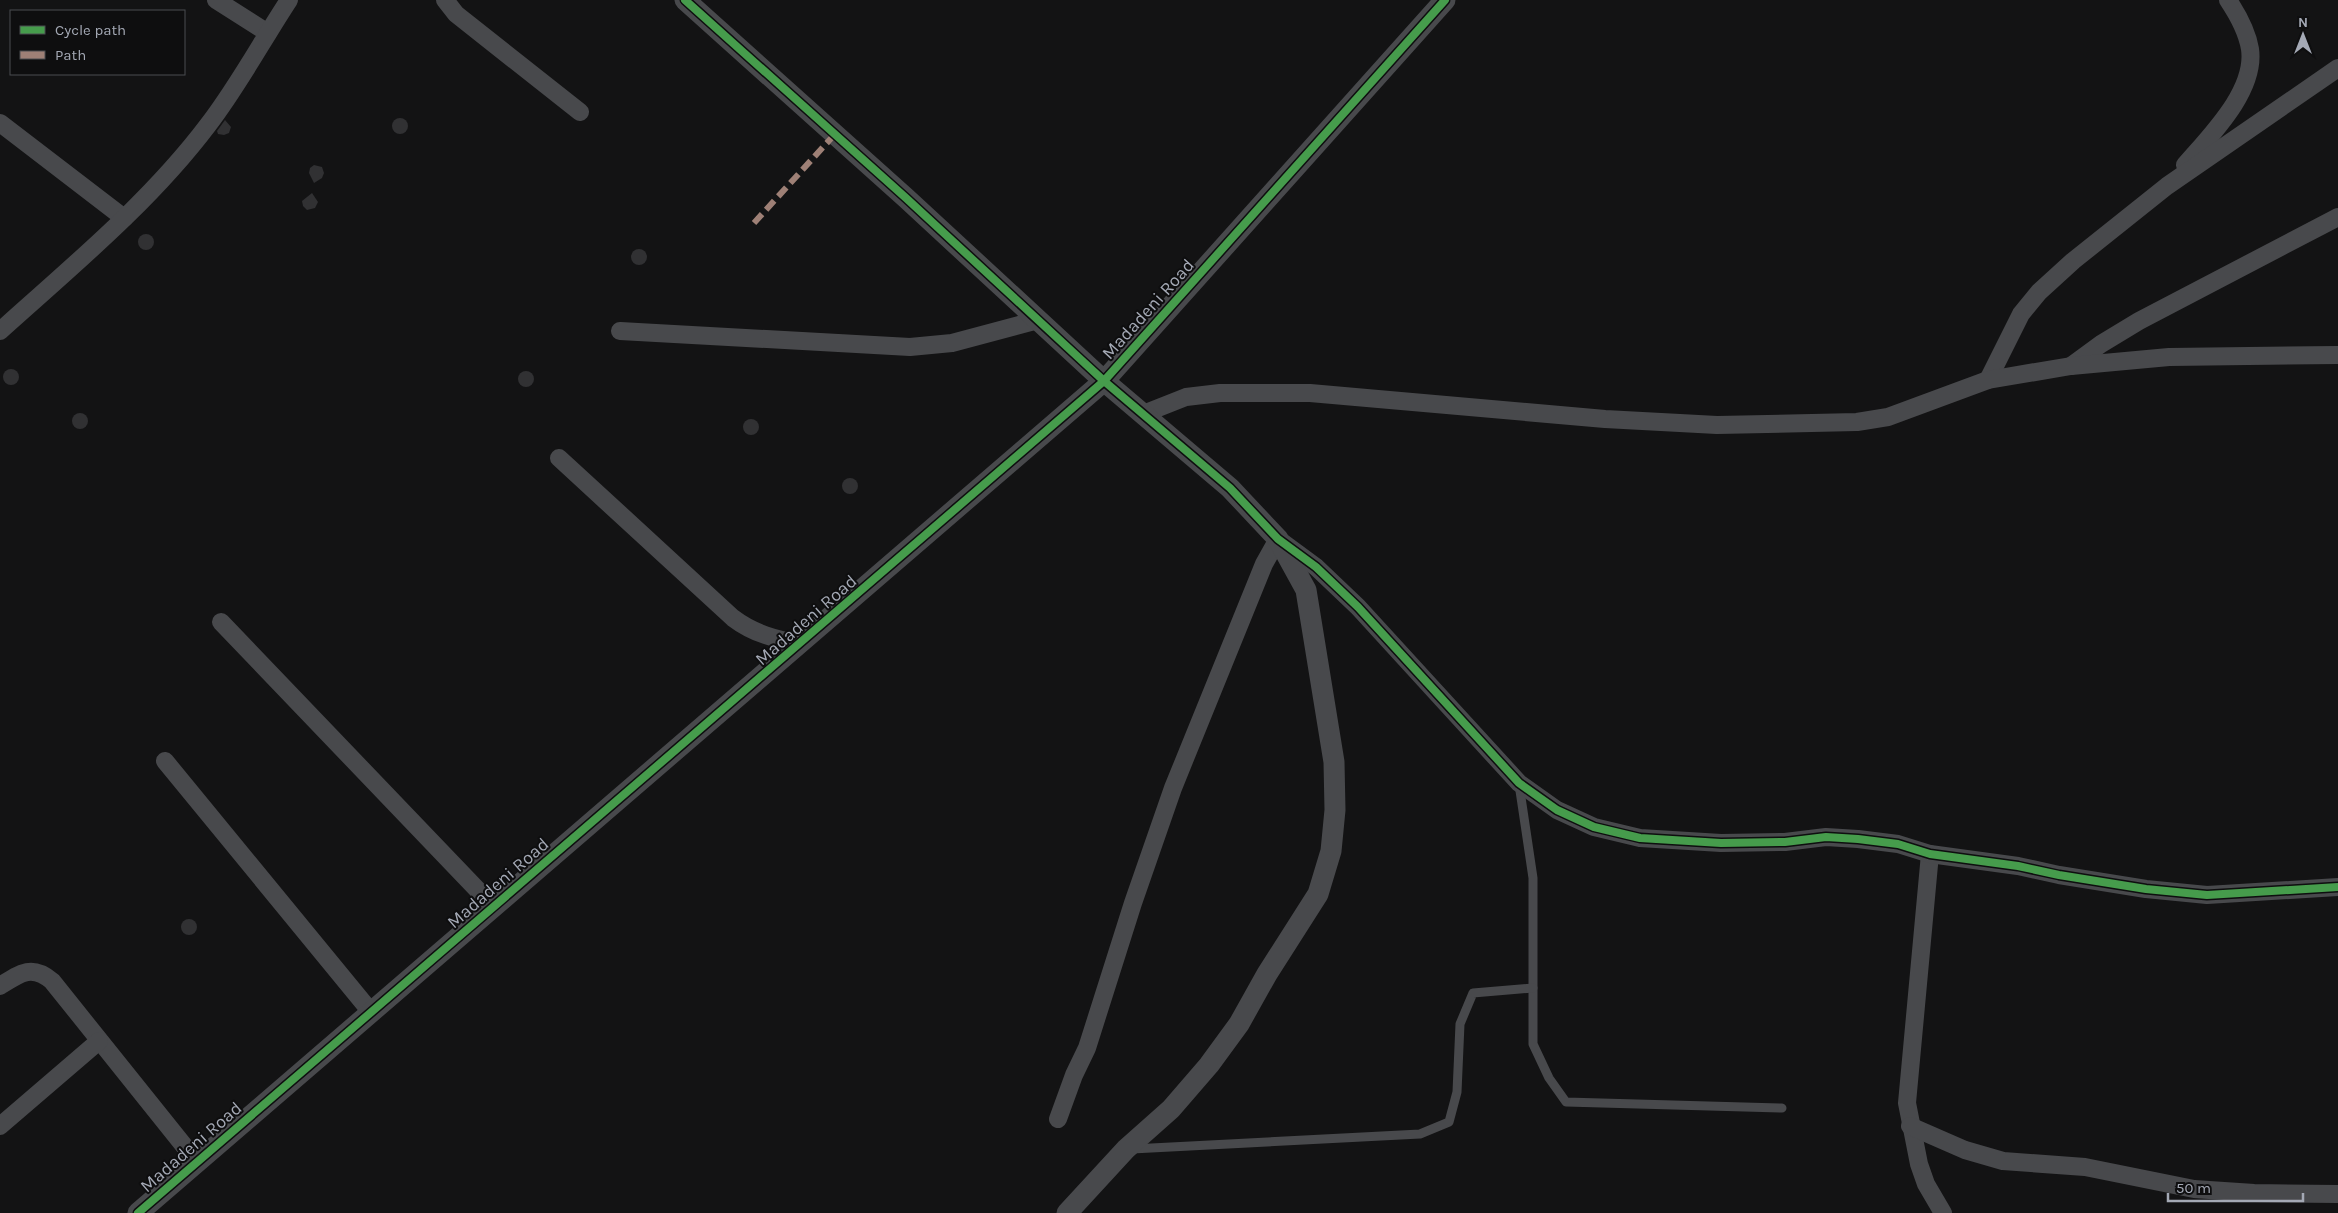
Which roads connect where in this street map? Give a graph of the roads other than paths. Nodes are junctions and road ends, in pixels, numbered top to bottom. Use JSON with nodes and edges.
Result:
{"nodes":[{"id":1,"x":216,"y":0,"type":"edge"},
{"id":2,"x":289,"y":0,"type":"edge"},
{"id":3,"x":445,"y":0,"type":"edge"},
{"id":4,"x":685,"y":0,"type":"edge"},
{"id":5,"x":1445,"y":0,"type":"edge"},
{"id":6,"x":2228,"y":0,"type":"edge"},
{"id":7,"x":268,"y":34,"type":"junction"},
{"id":8,"x":2338,"y":68,"type":"edge"},
{"id":9,"x":580,"y":112,"type":"dead end"},
{"id":10,"x":0,"y":123,"type":"edge"},
{"id":11,"x":2167,"y":186,"type":"junction"},
{"id":12,"x":2338,"y":217,"type":"edge"},
{"id":13,"x":124,"y":218,"type":"junction"},
{"id":14,"x":1038,"y":320,"type":"junction"},
{"id":15,"x":0,"y":331,"type":"edge"},
{"id":16,"x":620,"y":331,"type":"dead end"},
{"id":17,"x":2338,"y":355,"type":"edge"},
{"id":18,"x":2071,"y":366,"type":"junction"},
{"id":19,"x":1988,"y":380,"type":"junction"},
{"id":20,"x":1104,"y":381,"type":"junction"},
{"id":21,"x":1143,"y":414,"type":"junction"},
{"id":22,"x":559,"y":458,"type":"dead end"},
{"id":23,"x":1278,"y":539,"type":"junction"},
{"id":24,"x":221,"y":622,"type":"dead end"},
{"id":25,"x":800,"y":644,"type":"junction"},
{"id":26,"x":165,"y":761,"type":"dead end"},
{"id":27,"x":1519,"y":783,"type":"junction"},
{"id":28,"x":1930,"y":854,"type":"junction"},
{"id":29,"x":2338,"y":887,"type":"edge"},
{"id":30,"x":493,"y":906,"type":"junction"},
{"id":31,"x":0,"y":986,"type":"edge"},
{"id":32,"x":1533,"y":988,"type":"junction"},
{"id":33,"x":371,"y":1012,"type":"junction"},
{"id":34,"x":99,"y":1041,"type":"junction"},
{"id":35,"x":1782,"y":1108,"type":"dead end"},
{"id":36,"x":1058,"y":1119,"type":"dead end"},
{"id":37,"x":0,"y":1126,"type":"edge"},
{"id":38,"x":1910,"y":1126,"type":"junction"},
{"id":39,"x":1126,"y":1149,"type":"junction"},
{"id":40,"x":197,"y":1162,"type":"junction"},
{"id":41,"x":2338,"y":1194,"type":"edge"},
{"id":42,"x":138,"y":1213,"type":"edge"},
{"id":43,"x":1068,"y":1213,"type":"edge"},
{"id":44,"x":1942,"y":1213,"type":"edge"}],
"edges":[{"from":1,"to":7,"type":"street"},
{"from":2,"to":7,"type":"street"},
{"from":3,"to":9,"type":"street"},
{"from":4,"to":14,"type":"street"},
{"from":5,"to":20,"type":"street","name":"Madadeni Road"},
{"from":6,"to":11,"type":"street"},
{"from":7,"to":13,"type":"street"},
{"from":8,"to":11,"type":"street"},
{"from":10,"to":13,"type":"street"},
{"from":11,"to":19,"type":"street"},
{"from":12,"to":18,"type":"street"},
{"from":13,"to":15,"type":"street"},
{"from":14,"to":16,"type":"street"},
{"from":14,"to":20,"type":"street"},
{"from":17,"to":18,"type":"street"},
{"from":18,"to":19,"type":"street"},
{"from":19,"to":21,"type":"street"},
{"from":20,"to":21,"type":"street"},
{"from":20,"to":25,"type":"street","name":"Madadeni Road"},
{"from":21,"to":23,"type":"street"},
{"from":22,"to":25,"type":"street"},
{"from":23,"to":27,"type":"street"},
{"from":23,"to":36,"type":"street"},
{"from":23,"to":39,"type":"street"},
{"from":24,"to":30,"type":"street"},
{"from":25,"to":30,"type":"street","name":"Madadeni Road"},
{"from":26,"to":33,"type":"street"},
{"from":27,"to":28,"type":"street"},
{"from":27,"to":32,"type":"lane"},
{"from":28,"to":29,"type":"street"},
{"from":28,"to":38,"type":"street"},
{"from":30,"to":33,"type":"street","name":"Madadeni Road"},
{"from":31,"to":34,"type":"street"},
{"from":32,"to":35,"type":"lane"},
{"from":32,"to":39,"type":"lane"},
{"from":33,"to":40,"type":"street","name":"Madadeni Road"},
{"from":34,"to":37,"type":"street"},
{"from":34,"to":40,"type":"street"},
{"from":38,"to":41,"type":"street"},
{"from":38,"to":44,"type":"street"},
{"from":39,"to":43,"type":"street"},
{"from":40,"to":42,"type":"street","name":"Madadeni Road"}]}
